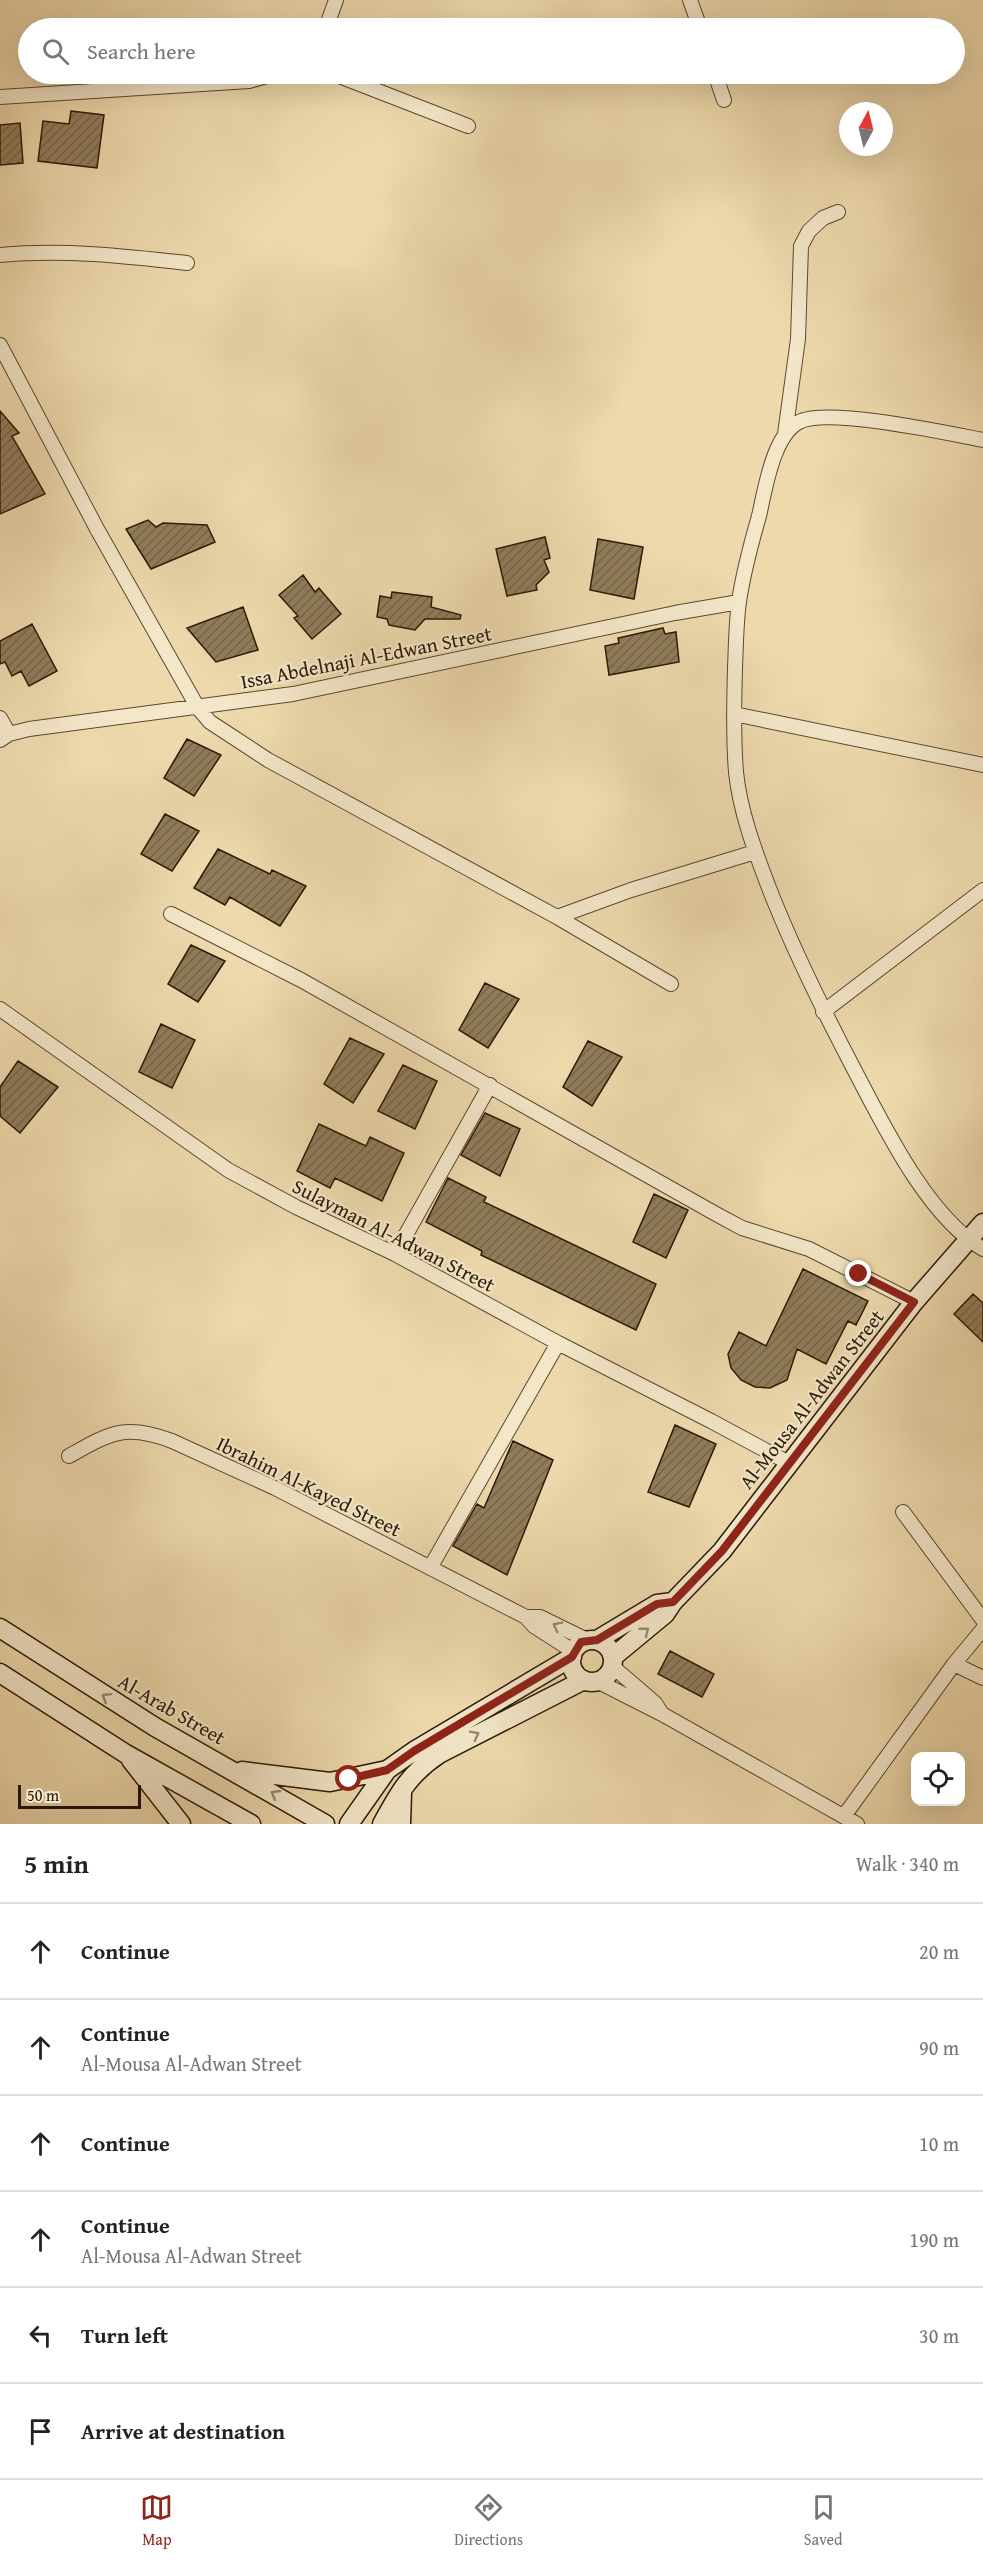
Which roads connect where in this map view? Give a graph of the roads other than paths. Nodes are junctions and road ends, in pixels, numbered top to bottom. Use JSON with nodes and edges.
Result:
{"nodes":[{"id":1,"x":336,"y":0,"type":"edge"},
{"id":2,"x":690,"y":0,"type":"edge"},
{"id":3,"x":330,"y":18,"type":"edge"},
{"id":4,"x":696,"y":18,"type":"edge"},
{"id":5,"x":202,"y":84,"type":"edge"},
{"id":6,"x":360,"y":84,"type":"edge"},
{"id":7,"x":718,"y":84,"type":"edge"},
{"id":8,"x":0,"y":97,"type":"edge"},
{"id":9,"x":724,"y":100,"type":"dead end"},
{"id":10,"x":468,"y":126,"type":"dead end"},
{"id":11,"x":838,"y":212,"type":"dead end"},
{"id":12,"x":0,"y":255,"type":"edge"},
{"id":13,"x":187,"y":263,"type":"dead end"},
{"id":14,"x":0,"y":345,"type":"edge"},
{"id":15,"x":785,"y":434,"type":"junction"},
{"id":16,"x":983,"y":440,"type":"edge"},
{"id":17,"x":739,"y":602,"type":"junction"},
{"id":18,"x":198,"y":708,"type":"junction"},
{"id":19,"x":734,"y":714,"type":"junction"},
{"id":20,"x":0,"y":718,"type":"edge"},
{"id":21,"x":4,"y":737,"type":"edge"},
{"id":22,"x":983,"y":765,"type":"edge"},
{"id":23,"x":755,"y":852,"type":"junction"},
{"id":24,"x":983,"y":890,"type":"edge"},
{"id":25,"x":171,"y":914,"type":"dead end"},
{"id":26,"x":557,"y":917,"type":"junction"},
{"id":27,"x":671,"y":984,"type":"dead end"},
{"id":28,"x":0,"y":1010,"type":"edge"},
{"id":29,"x":824,"y":1012,"type":"junction"},
{"id":30,"x":490,"y":1085,"type":"junction"},
{"id":31,"x":983,"y":1223,"type":"edge"},
{"id":32,"x":975,"y":1245,"type":"edge"},
{"id":33,"x":395,"y":1254,"type":"junction"},
{"id":34,"x":914,"y":1302,"type":"junction"},
{"id":35,"x":558,"y":1343,"type":"junction"},
{"id":36,"x":69,"y":1456,"type":"dead end"},
{"id":37,"x":789,"y":1463,"type":"junction"},
{"id":38,"x":903,"y":1512,"type":"dead end"},
{"id":39,"x":430,"y":1568,"type":"junction"},
{"id":40,"x":673,"y":1602,"type":"junction"},
{"id":41,"x":983,"y":1620,"type":"edge"},
{"id":42,"x":0,"y":1628,"type":"edge"},
{"id":43,"x":983,"y":1629,"type":"edge"},
{"id":44,"x":582,"y":1647,"type":"junction"},
{"id":45,"x":613,"y":1661,"type":"junction"},
{"id":46,"x":954,"y":1664,"type":"junction"},
{"id":47,"x":0,"y":1673,"type":"edge"},
{"id":48,"x":983,"y":1678,"type":"edge"},
{"id":49,"x":590,"y":1681,"type":"junction"},
{"id":50,"x":662,"y":1714,"type":"junction"},
{"id":51,"x":126,"y":1754,"type":"junction"},
{"id":52,"x":233,"y":1770,"type":"junction"},
{"id":53,"x":387,"y":1770,"type":"junction"},
{"id":54,"x":402,"y":1787,"type":"junction"},
{"id":55,"x":844,"y":1816,"type":"junction"},
{"id":56,"x":181,"y":1824,"type":"edge"},
{"id":57,"x":251,"y":1824,"type":"edge"},
{"id":58,"x":325,"y":1824,"type":"edge"},
{"id":59,"x":349,"y":1824,"type":"edge"},
{"id":60,"x":382,"y":1824,"type":"edge"},
{"id":61,"x":401,"y":1824,"type":"edge"},
{"id":62,"x":857,"y":1824,"type":"edge"}],
"edges":[{"from":1,"to":3,"type":"street"},
{"from":2,"to":4,"type":"street"},
{"from":5,"to":8,"type":"street"},
{"from":6,"to":10,"type":"street"},
{"from":7,"to":9,"type":"street"},
{"from":11,"to":15,"type":"street"},
{"from":12,"to":13,"type":"street"},
{"from":14,"to":18,"type":"street"},
{"from":15,"to":16,"type":"street"},
{"from":15,"to":17,"type":"street"},
{"from":17,"to":18,"type":"street","name":"Issa Abdelnaji Al-Edwan Street"},
{"from":17,"to":19,"type":"street"},
{"from":18,"to":21,"type":"street","name":"Issa Abdelnaji Al-Edwan Street"},
{"from":18,"to":26,"type":"street"},
{"from":19,"to":22,"type":"street"},
{"from":19,"to":23,"type":"street"},
{"from":20,"to":21,"type":"street"},
{"from":23,"to":26,"type":"street"},
{"from":23,"to":29,"type":"street"},
{"from":24,"to":29,"type":"street"},
{"from":25,"to":30,"type":"street"},
{"from":26,"to":27,"type":"street"},
{"from":28,"to":33,"type":"street","name":"Sulayman Al-Adwan Street"},
{"from":29,"to":32,"type":"street"},
{"from":30,"to":33,"type":"street"},
{"from":30,"to":34,"type":"street"},
{"from":31,"to":32,"type":"street","name":"Al-Mousa Al-Adwan Street"},
{"from":32,"to":34,"type":"street","name":"Al-Mousa Al-Adwan Street"},
{"from":33,"to":35,"type":"street","name":"Sulayman Al-Adwan Street"},
{"from":34,"to":37,"type":"street","name":"Al-Mousa Al-Adwan Street"},
{"from":35,"to":37,"type":"street","name":"Sulayman Al-Adwan Street"},
{"from":35,"to":39,"type":"street"},
{"from":36,"to":39,"type":"street","name":"Ibrahim Al-Kayed Street"},
{"from":37,"to":40,"type":"street","name":"Al-Mousa Al-Adwan Street"},
{"from":38,"to":41,"type":"street"},
{"from":39,"to":44,"type":"street","name":"Ibrahim Al-Kayed Street"},
{"from":40,"to":44,"type":"street","name":"Al-Mousa Al-Adwan Street"},
{"from":45,"to":40,"type":"street","name":"Al-Mousa Al-Adwan Street","one_way":true},
{"from":52,"to":42,"type":"street","name":"Al-Arab Street","one_way":true},
{"from":43,"to":46,"type":"street"},
{"from":44,"to":45,"type":"street"},
{"from":44,"to":49,"type":"street"},
{"from":44,"to":53,"type":"street","name":"Al-Mousa Al-Adwan Street"},
{"from":45,"to":49,"type":"street"},
{"from":45,"to":50,"type":"street"},
{"from":46,"to":48,"type":"street"},
{"from":46,"to":55,"type":"street"},
{"from":47,"to":51,"type":"street"},
{"from":49,"to":50,"type":"street"},
{"from":54,"to":49,"type":"street","one_way":true},
{"from":50,"to":55,"type":"street"},
{"from":51,"to":56,"type":"street"},
{"from":51,"to":57,"type":"street"},
{"from":52,"to":53,"type":"street"},
{"from":58,"to":52,"type":"street","name":"Al-Arab Street","one_way":true},
{"from":53,"to":59,"type":"street","name":"Al-Mousa Al-Adwan Street"},
{"from":54,"to":60,"type":"street"},
{"from":54,"to":61,"type":"street"},
{"from":55,"to":62,"type":"street"}]}
